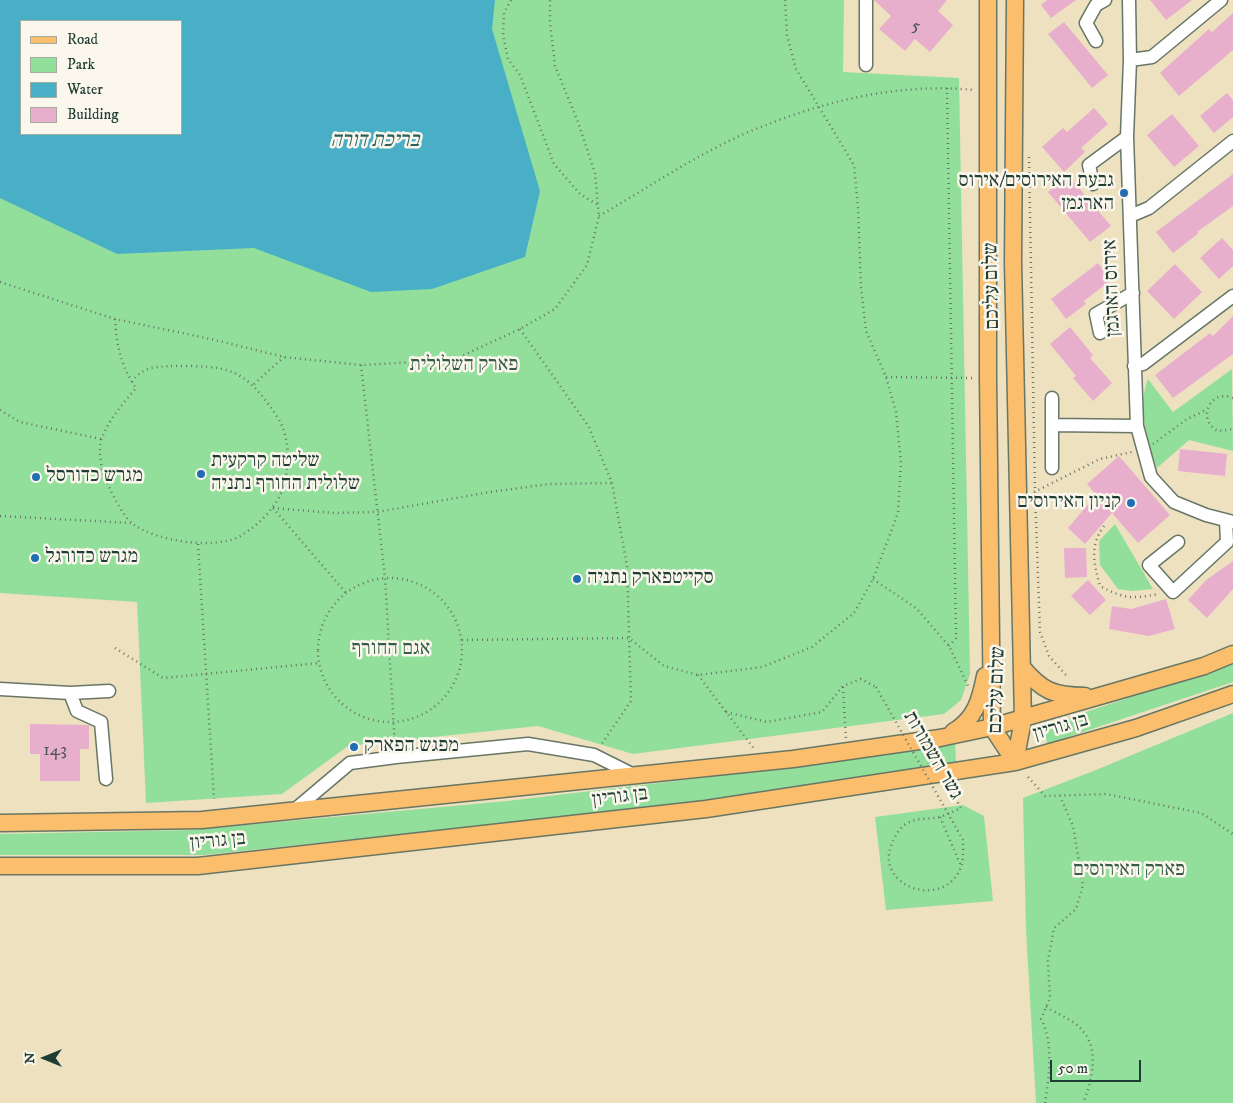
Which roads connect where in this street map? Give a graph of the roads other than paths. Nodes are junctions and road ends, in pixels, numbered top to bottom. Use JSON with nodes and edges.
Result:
{"nodes":[{"id":1,"x":866,"y":0,"type":"edge"},
{"id":2,"x":988,"y":0,"type":"edge"},
{"id":3,"x":1015,"y":0,"type":"edge"},
{"id":4,"x":1105,"y":0,"type":"edge"},
{"id":5,"x":1129,"y":0,"type":"edge"},
{"id":6,"x":1221,"y":0,"type":"edge"},
{"id":7,"x":1096,"y":41,"type":"dead end"},
{"id":8,"x":1130,"y":60,"type":"junction"},
{"id":9,"x":866,"y":65,"type":"dead end"},
{"id":10,"x":1127,"y":137,"type":"junction"},
{"id":11,"x":1233,"y":141,"type":"edge"},
{"id":12,"x":1093,"y":184,"type":"dead end"},
{"id":13,"x":1130,"y":216,"type":"junction"},
{"id":14,"x":1132,"y":293,"type":"junction"},
{"id":15,"x":1233,"y":296,"type":"edge"},
{"id":16,"x":1100,"y":333,"type":"dead end"},
{"id":17,"x":1134,"y":366,"type":"junction"},
{"id":18,"x":1052,"y":398,"type":"dead end"},
{"id":19,"x":1052,"y":425,"type":"junction"},
{"id":20,"x":1137,"y":426,"type":"junction"},
{"id":21,"x":1052,"y":468,"type":"dead end"},
{"id":22,"x":1229,"y":521,"type":"edge"},
{"id":23,"x":1178,"y":542,"type":"dead end"},
{"id":24,"x":991,"y":650,"type":"junction"},
{"id":25,"x":1233,"y":654,"type":"edge"},
{"id":26,"x":1022,"y":667,"type":"junction"},
{"id":27,"x":0,"y":689,"type":"edge"},
{"id":28,"x":109,"y":691,"type":"dead end"},
{"id":29,"x":70,"y":693,"type":"junction"},
{"id":30,"x":1233,"y":694,"type":"edge"},
{"id":31,"x":1098,"y":697,"type":"junction"},
{"id":32,"x":1023,"y":720,"type":"junction"},
{"id":33,"x":992,"y":727,"type":"junction"},
{"id":34,"x":940,"y":738,"type":"junction"},
{"id":35,"x":1015,"y":762,"type":"junction"},
{"id":36,"x":632,"y":774,"type":"junction"},
{"id":37,"x":106,"y":779,"type":"dead end"},
{"id":38,"x":292,"y":812,"type":"junction"},
{"id":39,"x":0,"y":823,"type":"edge"},
{"id":40,"x":0,"y":866,"type":"edge"}],
"edges":[{"from":1,"to":9,"type":"street"},
{"from":2,"to":24,"type":"main road","name":"שלום עליכם"},
{"from":3,"to":26,"type":"main road","name":"שלום עליכם"},
{"from":4,"to":7,"type":"street"},
{"from":5,"to":8,"type":"street","name":"אירוס הארגמן"},
{"from":6,"to":8,"type":"street"},
{"from":8,"to":10,"type":"street","name":"אירוס הארגמן"},
{"from":10,"to":12,"type":"street"},
{"from":10,"to":13,"type":"street","name":"אירוס הארגמן"},
{"from":11,"to":13,"type":"street"},
{"from":13,"to":14,"type":"street","name":"אירוס הארגמן"},
{"from":14,"to":16,"type":"street"},
{"from":14,"to":17,"type":"street","name":"אירוס הארגמן"},
{"from":15,"to":17,"type":"street"},
{"from":17,"to":20,"type":"street","name":"אירוס הארגמן"},
{"from":18,"to":19,"type":"street"},
{"from":19,"to":20,"type":"street"},
{"from":19,"to":21,"type":"street"},
{"from":20,"to":22,"type":"street","name":"אירוס הארגמן"},
{"from":22,"to":23,"type":"street"},
{"from":24,"to":33,"type":"main road","name":"שלום עליכם"},
{"from":24,"to":34,"type":"main road"},
{"from":25,"to":31,"type":"main road","name":"בן גוריון"},
{"from":26,"to":31,"type":"main road"},
{"from":26,"to":32,"type":"main road","name":"שלום עליכם"},
{"from":27,"to":29,"type":"street"},
{"from":28,"to":29,"type":"street"},
{"from":29,"to":37,"type":"street"},
{"from":30,"to":35,"type":"main road","name":"בן גוריון"},
{"from":31,"to":32,"type":"main road","name":"בן גוריון"},
{"from":32,"to":33,"type":"main road","name":"בן גוריון"},
{"from":32,"to":35,"type":"main road","name":"שלום עליכם"},
{"from":33,"to":34,"type":"main road","name":"בן גוריון"},
{"from":33,"to":35,"type":"main road","name":"שלום עליכם"},
{"from":34,"to":36,"type":"main road","name":"בן גוריון"},
{"from":35,"to":40,"type":"main road","name":"בן גוריון"},
{"from":36,"to":38,"type":"main road","name":"בן גוריון"},
{"from":36,"to":38,"type":"street"},
{"from":38,"to":39,"type":"main road","name":"בן גוריון"}]}
